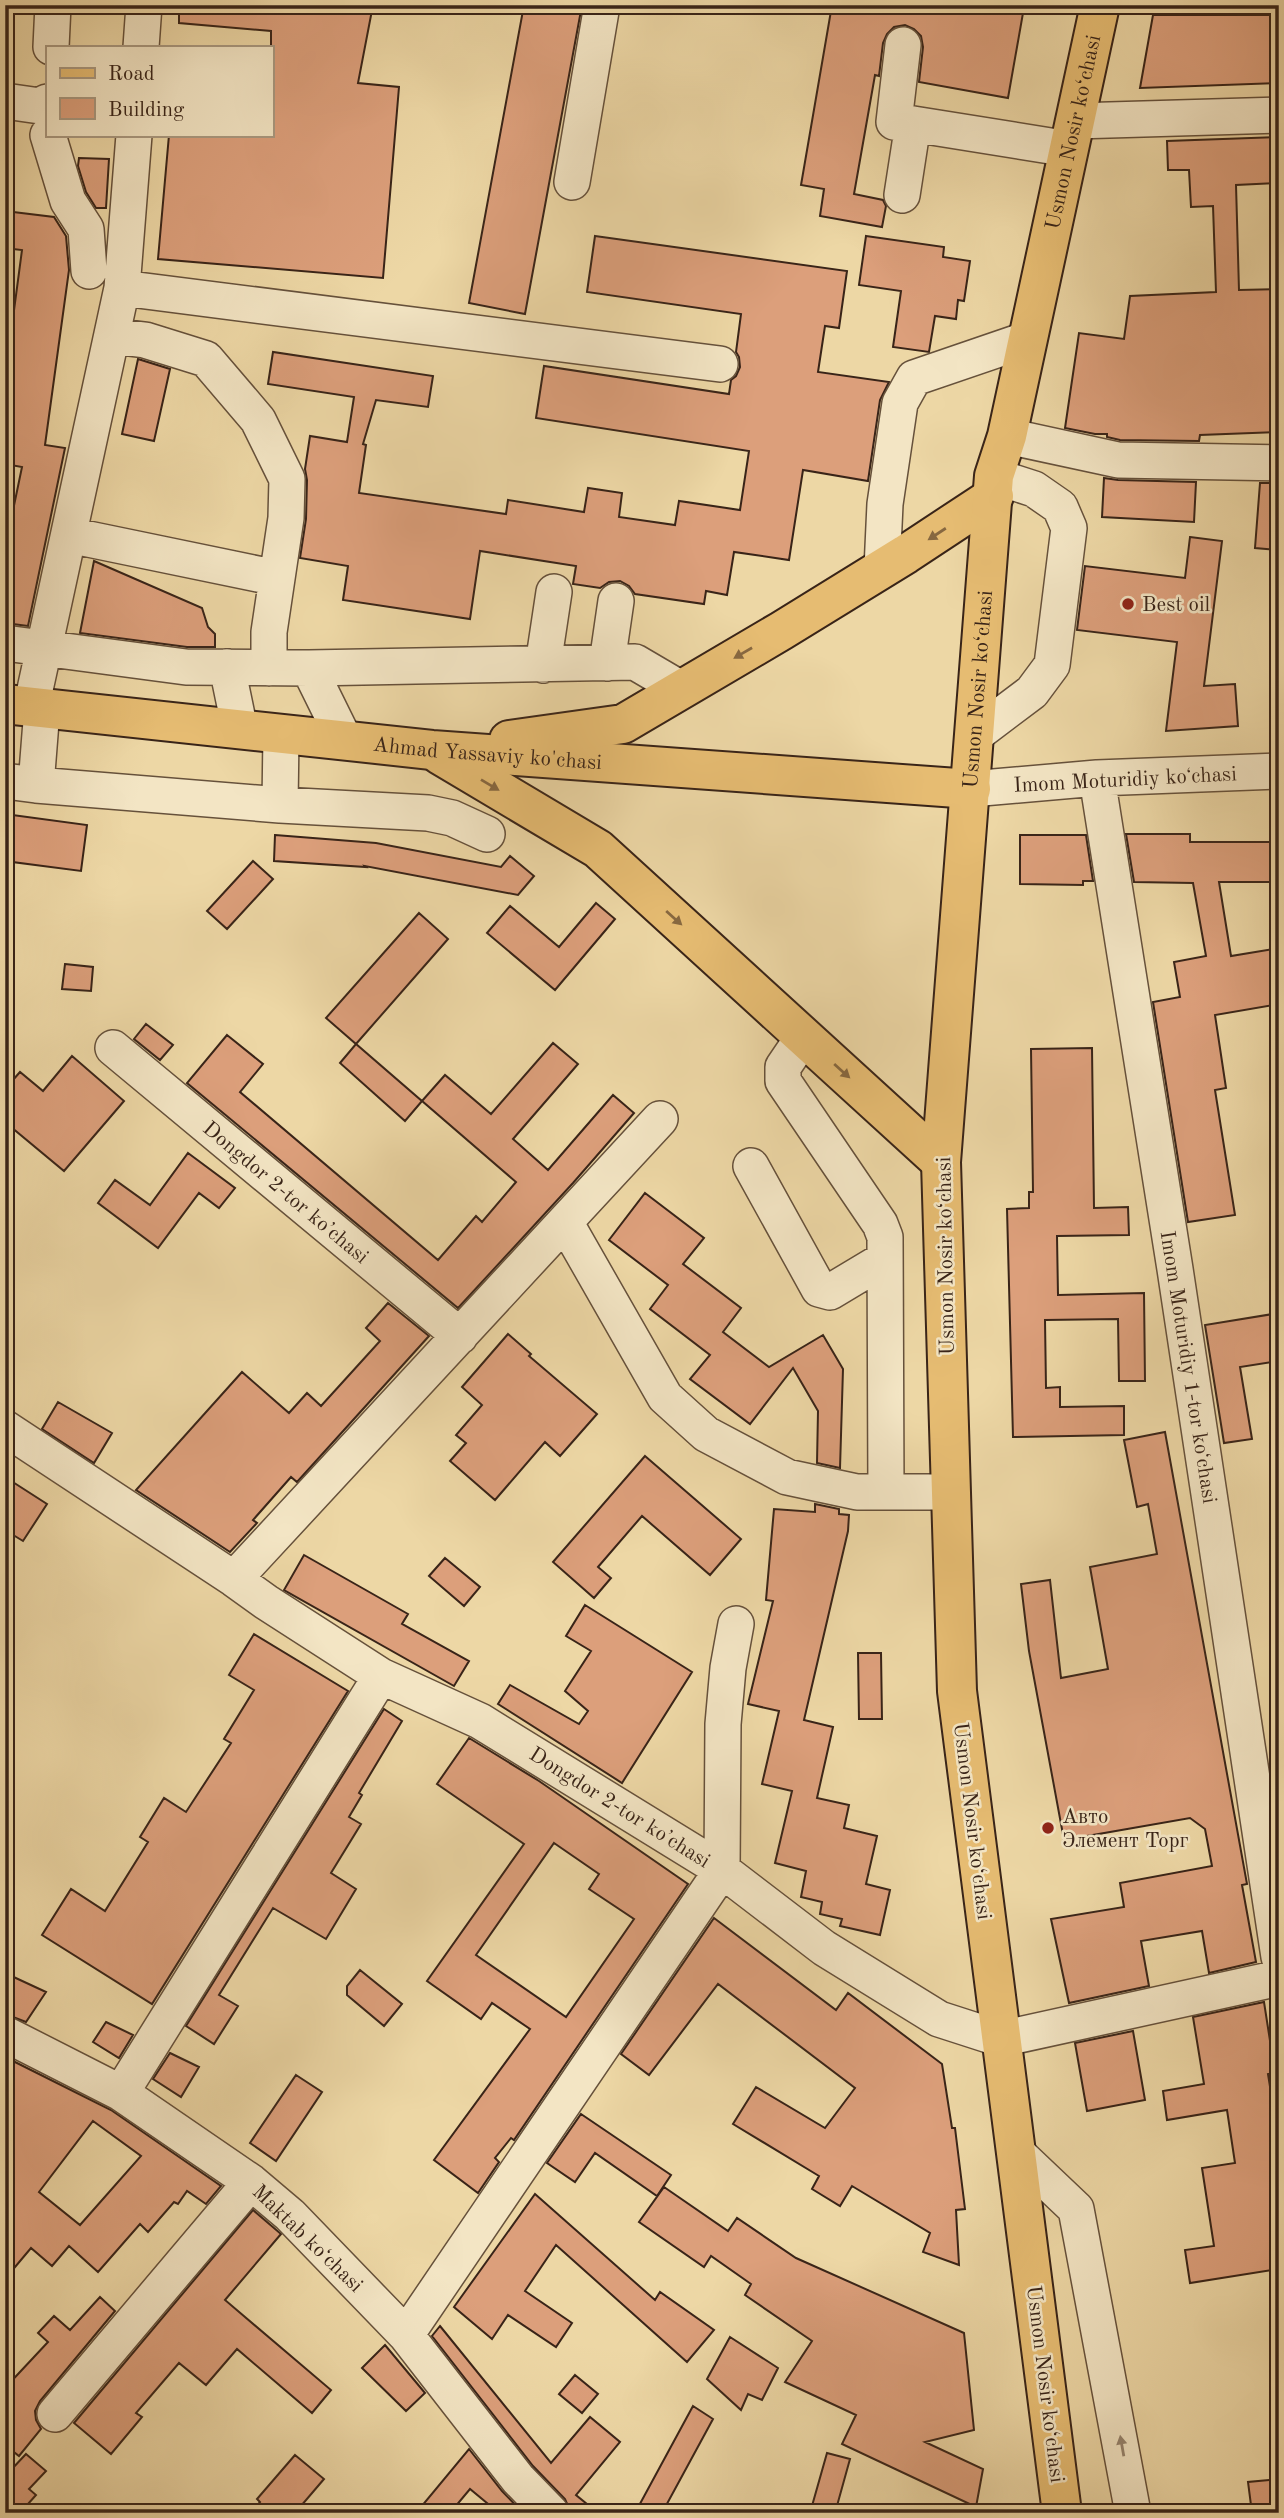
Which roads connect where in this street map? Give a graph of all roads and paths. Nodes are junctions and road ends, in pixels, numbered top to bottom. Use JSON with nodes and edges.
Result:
{"nodes":[{"id":1,"x":52,"y":5,"type":"edge"},
{"id":2,"x":144,"y":5,"type":"edge"},
{"id":3,"x":602,"y":5,"type":"edge"},
{"id":4,"x":1100,"y":5,"type":"edge"},
{"id":5,"x":903,"y":45,"type":"dead end"},
{"id":6,"x":51,"y":46,"type":"edge"},
{"id":7,"x":141,"y":46,"type":"edge"},
{"id":8,"x":5,"y":101,"type":"edge"},
{"id":9,"x":1279,"y":115,"type":"edge"},
{"id":10,"x":46,"y":119,"type":"edge"},
{"id":11,"x":913,"y":124,"type":"junction"},
{"id":12,"x":1072,"y":135,"type":"junction"},
{"id":13,"x":51,"y":136,"type":"edge"},
{"id":14,"x":134,"y":136,"type":"edge"},
{"id":15,"x":572,"y":182,"type":"dead end"},
{"id":16,"x":902,"y":195,"type":"dead end"},
{"id":17,"x":89,"y":271,"type":"dead end"},
{"id":18,"x":122,"y":288,"type":"junction"},
{"id":19,"x":112,"y":336,"type":"junction"},
{"id":20,"x":1028,"y":339,"type":"junction"},
{"id":21,"x":720,"y":364,"type":"dead end"},
{"id":22,"x":1007,"y":436,"type":"junction"},
{"id":23,"x":1279,"y":463,"type":"edge"},
{"id":24,"x":994,"y":486,"type":"junction"},
{"id":25,"x":69,"y":535,"type":"junction"},
{"id":26,"x":882,"y":569,"type":"junction"},
{"id":27,"x":277,"y":578,"type":"junction"},
{"id":28,"x":554,"y":592,"type":"dead end"},
{"id":29,"x":616,"y":601,"type":"dead end"},
{"id":30,"x":5,"y":643,"type":"edge"},
{"id":31,"x":44,"y":648,"type":"junction"},
{"id":32,"x":607,"y":663,"type":"junction"},
{"id":33,"x":543,"y":665,"type":"junction"},
{"id":34,"x":227,"y":667,"type":"junction"},
{"id":35,"x":269,"y":668,"type":"junction"},
{"id":36,"x":309,"y":668,"type":"junction"},
{"id":37,"x":681,"y":689,"type":"junction"},
{"id":38,"x":26,"y":707,"type":"edge"},
{"id":39,"x":240,"y":730,"type":"junction"},
{"id":40,"x":281,"y":735,"type":"junction"},
{"id":41,"x":975,"y":735,"type":"junction"},
{"id":42,"x":345,"y":741,"type":"junction"},
{"id":43,"x":432,"y":750,"type":"junction"},
{"id":44,"x":1279,"y":771,"type":"edge"},
{"id":45,"x":1097,"y":778,"type":"junction"},
{"id":46,"x":21,"y":783,"type":"edge"},
{"id":47,"x":971,"y":789,"type":"junction"},
{"id":48,"x":280,"y":804,"type":"junction"},
{"id":49,"x":487,"y":834,"type":"dead end"},
{"id":50,"x":804,"y":1036,"type":"junction"},
{"id":51,"x":113,"y":1048,"type":"dead end"},
{"id":52,"x":660,"y":1119,"type":"dead end"},
{"id":53,"x":941,"y":1162,"type":"junction"},
{"id":54,"x":751,"y":1166,"type":"dead end"},
{"id":55,"x":565,"y":1222,"type":"junction"},
{"id":56,"x":885,"y":1259,"type":"junction"},
{"id":57,"x":460,"y":1336,"type":"junction"},
{"id":58,"x":5,"y":1428,"type":"edge"},
{"id":59,"x":886,"y":1492,"type":"junction"},
{"id":60,"x":951,"y":1492,"type":"junction"},
{"id":61,"x":234,"y":1579,"type":"junction"},
{"id":62,"x":736,"y":1624,"type":"dead end"},
{"id":63,"x":382,"y":1676,"type":"junction"},
{"id":64,"x":722,"y":1870,"type":"junction"},
{"id":65,"x":1279,"y":1957,"type":"edge"},
{"id":66,"x":1279,"y":1978,"type":"edge"},
{"id":67,"x":5,"y":2034,"type":"edge"},
{"id":68,"x":1001,"y":2039,"type":"junction"},
{"id":69,"x":121,"y":2093,"type":"junction"},
{"id":70,"x":1016,"y":2152,"type":"junction"},
{"id":71,"x":251,"y":2182,"type":"junction"},
{"id":72,"x":406,"y":2335,"type":"junction"},
{"id":73,"x":55,"y":2414,"type":"dead end"},
{"id":74,"x":551,"y":2513,"type":"edge"},
{"id":75,"x":1062,"y":2513,"type":"edge"},
{"id":76,"x":1133,"y":2513,"type":"edge"}],
"edges":[{"from":1,"to":6,"type":"street"},
{"from":2,"to":7,"type":"street"},
{"from":3,"to":15,"type":"street"},
{"from":4,"to":12,"type":"main road","name":"Usmon Nosir ko‘chasi"},
{"from":5,"to":11,"type":"street"},
{"from":8,"to":10,"type":"street"},
{"from":9,"to":12,"type":"street"},
{"from":11,"to":12,"type":"street"},
{"from":11,"to":16,"type":"street"},
{"from":12,"to":20,"type":"main road","name":"Usmon Nosir ko‘chasi"},
{"from":13,"to":17,"type":"street"},
{"from":14,"to":18,"type":"street"},
{"from":18,"to":19,"type":"street"},
{"from":18,"to":21,"type":"street"},
{"from":19,"to":25,"type":"street"},
{"from":19,"to":27,"type":"street"},
{"from":20,"to":22,"type":"main road","name":"Usmon Nosir ko‘chasi"},
{"from":20,"to":26,"type":"street"},
{"from":22,"to":23,"type":"street"},
{"from":22,"to":24,"type":"main road","name":"Usmon Nosir ko‘chasi"},
{"from":24,"to":26,"type":"main road","one_way":true},
{"from":24,"to":41,"type":"main road","name":"Usmon Nosir ko‘chasi"},
{"from":24,"to":41,"type":"street"},
{"from":25,"to":27,"type":"street"},
{"from":25,"to":31,"type":"street"},
{"from":26,"to":37,"type":"main road","one_way":true},
{"from":27,"to":35,"type":"street"},
{"from":28,"to":33,"type":"street"},
{"from":29,"to":32,"type":"street"},
{"from":30,"to":31,"type":"street"},
{"from":31,"to":34,"type":"street"},
{"from":31,"to":38,"type":"street"},
{"from":32,"to":33,"type":"street"},
{"from":32,"to":37,"type":"street"},
{"from":33,"to":36,"type":"street"},
{"from":34,"to":35,"type":"street"},
{"from":34,"to":39,"type":"street"},
{"from":35,"to":36,"type":"street"},
{"from":36,"to":42,"type":"street"},
{"from":37,"to":43,"type":"main road"},
{"from":38,"to":39,"type":"main road","name":"Ahmad Yassaviy ko'chasi"},
{"from":38,"to":46,"type":"street"},
{"from":39,"to":40,"type":"main road","name":"Ahmad Yassaviy ko'chasi"},
{"from":40,"to":42,"type":"main road","name":"Ahmad Yassaviy ko'chasi"},
{"from":40,"to":48,"type":"street"},
{"from":41,"to":47,"type":"main road","name":"Usmon Nosir ko‘chasi"},
{"from":42,"to":43,"type":"main road","name":"Ahmad Yassaviy ko'chasi"},
{"from":43,"to":47,"type":"main road","name":"Ahmad Yassaviy ko'chasi"},
{"from":43,"to":50,"type":"main road","one_way":true},
{"from":44,"to":45,"type":"street","name":"Imom Moturidiy koʻchasi"},
{"from":45,"to":47,"type":"street","name":"Imom Moturidiy koʻchasi"},
{"from":45,"to":65,"type":"street","name":"Imom Moturidiy 1-tor koʻchasi"},
{"from":46,"to":48,"type":"street"},
{"from":47,"to":53,"type":"main road","name":"Usmon Nosir ko‘chasi"},
{"from":48,"to":49,"type":"street"},
{"from":50,"to":53,"type":"main road","one_way":true},
{"from":50,"to":56,"type":"street"},
{"from":51,"to":57,"type":"street","name":"Dongdor 2-tor koʼchasi"},
{"from":52,"to":55,"type":"street"},
{"from":53,"to":60,"type":"main road","name":"Usmon Nosir ko‘chasi"},
{"from":54,"to":56,"type":"street"},
{"from":55,"to":57,"type":"street"},
{"from":55,"to":59,"type":"street"},
{"from":56,"to":59,"type":"street"},
{"from":57,"to":61,"type":"street"},
{"from":58,"to":61,"type":"street","name":"Dongdor 2-tor koʼchasi"},
{"from":59,"to":60,"type":"street"},
{"from":60,"to":68,"type":"main road","name":"Usmon Nosir ko‘chasi"},
{"from":61,"to":63,"type":"street","name":"Dongdor 2-tor koʼchasi"},
{"from":62,"to":64,"type":"street"},
{"from":63,"to":64,"type":"street","name":"Dongdor 2-tor koʼchasi"},
{"from":63,"to":69,"type":"street"},
{"from":64,"to":68,"type":"street","name":"Dongdor 2-tor koʼchasi"},
{"from":64,"to":72,"type":"street"},
{"from":66,"to":68,"type":"street"},
{"from":67,"to":69,"type":"street","name":"Maktab koʻchasi"},
{"from":68,"to":70,"type":"main road","name":"Usmon Nosir ko‘chasi"},
{"from":69,"to":71,"type":"street","name":"Maktab koʻchasi"},
{"from":70,"to":75,"type":"main road","name":"Usmon Nosir ko‘chasi"},
{"from":76,"to":70,"type":"street","one_way":true},
{"from":71,"to":72,"type":"street","name":"Maktab koʻchasi"},
{"from":71,"to":73,"type":"street"},
{"from":72,"to":74,"type":"street","name":"Maktab koʻchasi"}]}
